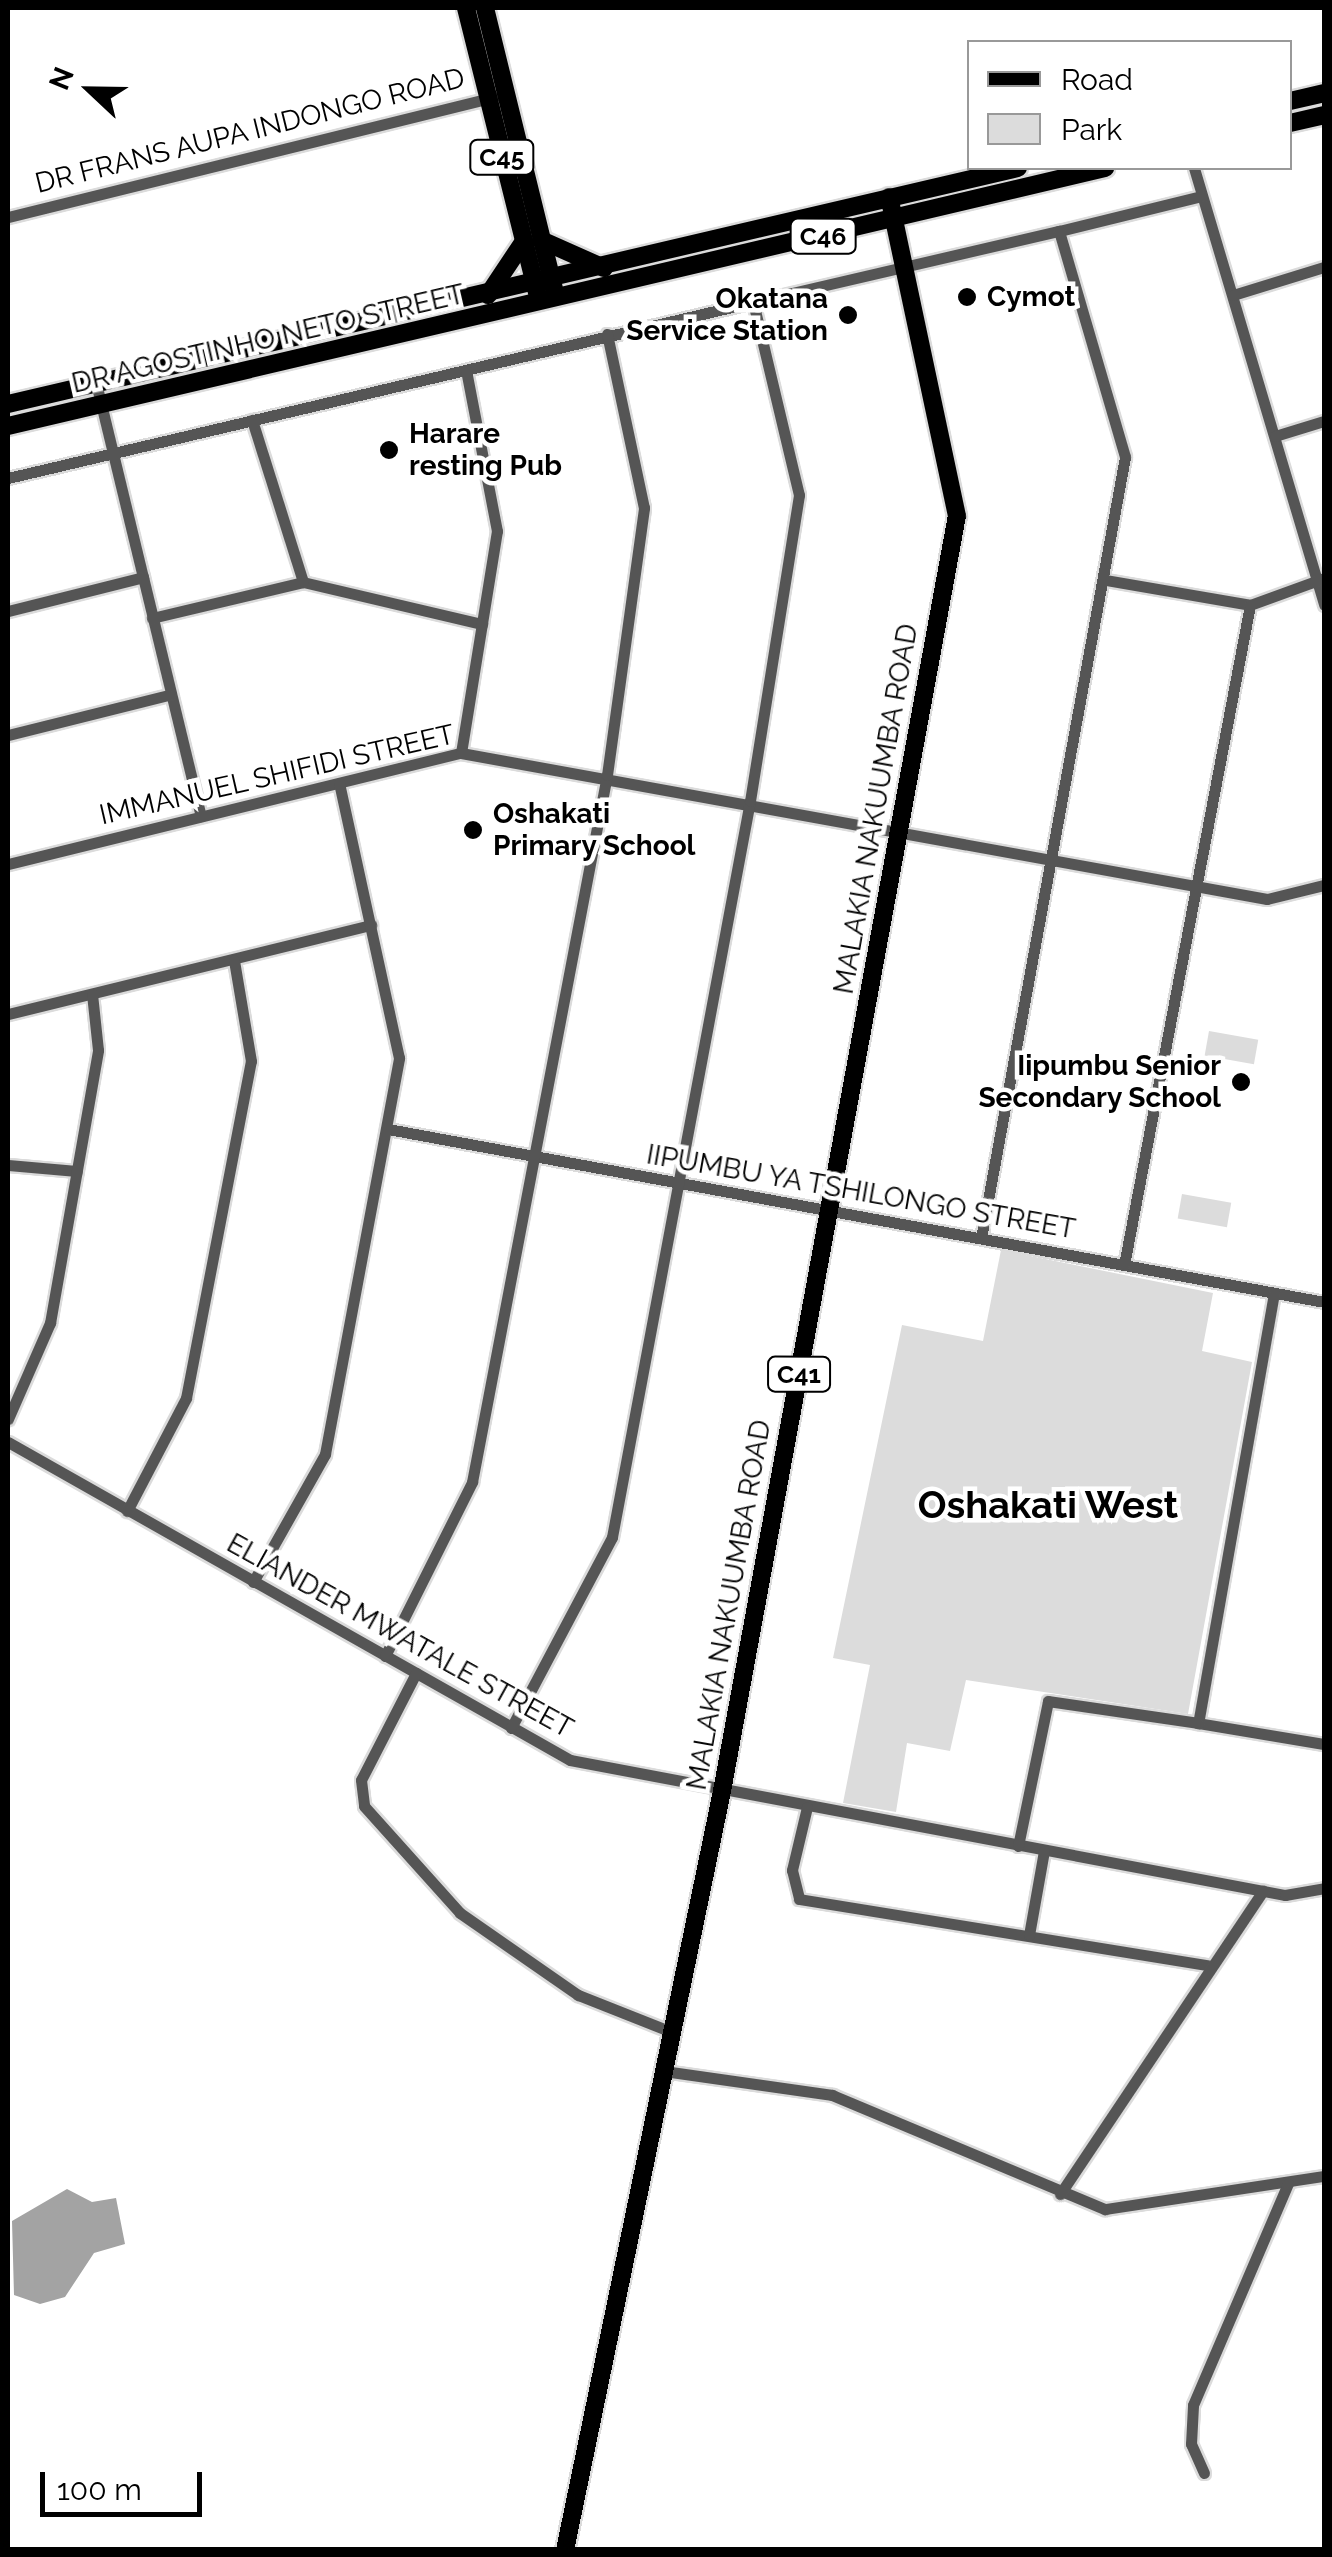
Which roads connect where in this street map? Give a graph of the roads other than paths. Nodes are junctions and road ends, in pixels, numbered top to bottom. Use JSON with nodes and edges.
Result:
{"nodes":[{"id":1,"x":466,"y":8,"type":"edge"},
{"id":2,"x":485,"y":8,"type":"edge"},
{"id":3,"x":1324,"y":93,"type":"edge"},
{"id":4,"x":496,"y":96,"type":"junction"},
{"id":5,"x":1292,"y":101,"type":"edge"},
{"id":6,"x":1324,"y":115,"type":"edge"},
{"id":7,"x":1292,"y":123,"type":"edge"},
{"id":8,"x":1009,"y":170,"type":"edge"},
{"id":9,"x":1097,"y":170,"type":"edge"},
{"id":10,"x":1194,"y":170,"type":"edge"},
{"id":11,"x":1201,"y":196,"type":"junction"},
{"id":12,"x":889,"y":197,"type":"junction"},
{"id":13,"x":8,"y":217,"type":"edge"},
{"id":14,"x":894,"y":218,"type":"junction"},
{"id":15,"x":1058,"y":231,"type":"junction"},
{"id":16,"x":532,"y":241,"type":"junction"},
{"id":17,"x":906,"y":265,"type":"junction"},
{"id":18,"x":1324,"y":267,"type":"edge"},
{"id":19,"x":608,"y":269,"type":"junction"},
{"id":20,"x":543,"y":285,"type":"junction"},
{"id":21,"x":1233,"y":295,"type":"junction"},
{"id":22,"x":488,"y":296,"type":"junction"},
{"id":23,"x":753,"y":302,"type":"junction"},
{"id":24,"x":549,"y":305,"type":"junction"},
{"id":25,"x":607,"y":334,"type":"junction"},
{"id":26,"x":466,"y":370,"type":"junction"},
{"id":27,"x":96,"y":383,"type":"junction"},
{"id":28,"x":8,"y":404,"type":"edge"},
{"id":29,"x":101,"y":404,"type":"junction"},
{"id":30,"x":252,"y":420,"type":"junction"},
{"id":31,"x":1324,"y":421,"type":"edge"},
{"id":32,"x":8,"y":426,"type":"edge"},
{"id":33,"x":1274,"y":436,"type":"junction"},
{"id":34,"x":114,"y":454,"type":"junction"},
{"id":35,"x":8,"y":478,"type":"edge"},
{"id":36,"x":143,"y":576,"type":"junction"},
{"id":37,"x":1321,"y":579,"type":"edge"},
{"id":38,"x":1106,"y":580,"type":"junction"},
{"id":39,"x":303,"y":582,"type":"junction"},
{"id":40,"x":1250,"y":605,"type":"junction"},
{"id":41,"x":1324,"y":606,"type":"edge"},
{"id":42,"x":8,"y":610,"type":"edge"},
{"id":43,"x":152,"y":618,"type":"junction"},
{"id":44,"x":482,"y":624,"type":"junction"},
{"id":45,"x":169,"y":695,"type":"junction"},
{"id":46,"x":8,"y":735,"type":"edge"},
{"id":47,"x":461,"y":753,"type":"junction"},
{"id":48,"x":607,"y":775,"type":"junction"},
{"id":49,"x":339,"y":782,"type":"junction"},
{"id":50,"x":750,"y":801,"type":"junction"},
{"id":51,"x":201,"y":816,"type":"junction"},
{"id":52,"x":900,"y":830,"type":"junction"},
{"id":53,"x":1055,"y":858,"type":"junction"},
{"id":54,"x":8,"y":864,"type":"edge"},
{"id":55,"x":1195,"y":885,"type":"junction"},
{"id":56,"x":1324,"y":885,"type":"edge"},
{"id":57,"x":371,"y":926,"type":"junction"},
{"id":58,"x":234,"y":960,"type":"junction"},
{"id":59,"x":92,"y":994,"type":"junction"},
{"id":60,"x":8,"y":1014,"type":"edge"},
{"id":61,"x":388,"y":1129,"type":"junction"},
{"id":62,"x":532,"y":1158,"type":"junction"},
{"id":63,"x":8,"y":1165,"type":"edge"},
{"id":64,"x":77,"y":1171,"type":"junction"},
{"id":65,"x":679,"y":1184,"type":"junction"},
{"id":66,"x":829,"y":1211,"type":"junction"},
{"id":67,"x":981,"y":1238,"type":"junction"},
{"id":68,"x":1124,"y":1265,"type":"junction"},
{"id":69,"x":1274,"y":1292,"type":"junction"},
{"id":70,"x":1324,"y":1302,"type":"edge"},
{"id":71,"x":8,"y":1419,"type":"edge"},
{"id":72,"x":8,"y":1442,"type":"edge"},
{"id":73,"x":127,"y":1511,"type":"junction"},
{"id":74,"x":253,"y":1582,"type":"junction"},
{"id":75,"x":385,"y":1656,"type":"junction"},
{"id":76,"x":416,"y":1673,"type":"junction"},
{"id":77,"x":1198,"y":1723,"type":"junction"},
{"id":78,"x":511,"y":1728,"type":"junction"},
{"id":79,"x":1324,"y":1744,"type":"edge"},
{"id":80,"x":722,"y":1792,"type":"junction"},
{"id":81,"x":807,"y":1807,"type":"junction"},
{"id":82,"x":1018,"y":1846,"type":"junction"},
{"id":83,"x":1044,"y":1851,"type":"junction"},
{"id":84,"x":1324,"y":1888,"type":"edge"},
{"id":85,"x":1263,"y":1892,"type":"junction"},
{"id":86,"x":1029,"y":1936,"type":"junction"},
{"id":87,"x":1208,"y":1965,"type":"junction"},
{"id":88,"x":672,"y":2032,"type":"junction"},
{"id":89,"x":664,"y":2071,"type":"junction"},
{"id":90,"x":1324,"y":2176,"type":"edge"},
{"id":91,"x":1288,"y":2182,"type":"junction"},
{"id":92,"x":1060,"y":2194,"type":"junction"},
{"id":93,"x":1204,"y":2473,"type":"dead end"},
{"id":94,"x":565,"y":2550,"type":"edge"}],
"edges":[{"from":1,"to":4,"type":"main road","number":"C45"},
{"from":2,"to":4,"type":"main road","number":"C45"},
{"from":3,"to":5,"type":"main road"},
{"from":4,"to":13,"type":"street","name":"DR FRANS AUPA INDONGO ROAD"},
{"from":4,"to":16,"type":"main road","number":"C45"},
{"from":6,"to":7,"type":"main road"},
{"from":8,"to":12,"type":"main road","number":"C46"},
{"from":9,"to":14,"type":"main road","number":"C46"},
{"from":10,"to":11,"type":"street"},
{"from":11,"to":15,"type":"street"},
{"from":11,"to":21,"type":"street"},
{"from":12,"to":14,"type":"main road","name":"MALAKIA NAKUUMBA ROAD","number":"C41"},
{"from":12,"to":19,"type":"main road","number":"C46"},
{"from":14,"to":17,"type":"main road","name":"MALAKIA NAKUUMBA ROAD","number":"C41"},
{"from":14,"to":24,"type":"main road","number":"C46"},
{"from":15,"to":17,"type":"street"},
{"from":15,"to":38,"type":"street"},
{"from":16,"to":19,"type":"main road"},
{"from":16,"to":20,"type":"main road","number":"C45"},
{"from":16,"to":22,"type":"main road"},
{"from":17,"to":23,"type":"street"},
{"from":17,"to":52,"type":"main road","name":"MALAKIA NAKUUMBA ROAD","number":"C41"},
{"from":18,"to":21,"type":"street"},
{"from":19,"to":20,"type":"main road","number":"C46"},
{"from":20,"to":22,"type":"main road","name":"DR AGOSTINHO NETO STREET","number":"C46"},
{"from":20,"to":24,"type":"main road","number":"C45"},
{"from":21,"to":33,"type":"street"},
{"from":22,"to":27,"type":"main road","name":"DR AGOSTINHO NETO STREET","number":"C46"},
{"from":23,"to":25,"type":"street"},
{"from":23,"to":50,"type":"street"},
{"from":24,"to":29,"type":"main road","name":"DR AGOSTINHO NETO STREET","number":"C46"},
{"from":25,"to":26,"type":"street"},
{"from":25,"to":48,"type":"street"},
{"from":26,"to":30,"type":"street"},
{"from":26,"to":44,"type":"street"},
{"from":27,"to":28,"type":"main road","name":"DR AGOSTINHO NETO STREET","number":"C46"},
{"from":27,"to":29,"type":"street"},
{"from":29,"to":32,"type":"main road","name":"DR AGOSTINHO NETO STREET","number":"C46"},
{"from":29,"to":34,"type":"street"},
{"from":30,"to":34,"type":"street"},
{"from":30,"to":39,"type":"street"},
{"from":31,"to":33,"type":"street"},
{"from":33,"to":37,"type":"street"},
{"from":34,"to":35,"type":"street"},
{"from":34,"to":36,"type":"street"},
{"from":36,"to":42,"type":"street"},
{"from":36,"to":43,"type":"street"},
{"from":37,"to":40,"type":"street"},
{"from":37,"to":41,"type":"street"},
{"from":38,"to":40,"type":"street"},
{"from":38,"to":53,"type":"street"},
{"from":39,"to":43,"type":"street"},
{"from":39,"to":44,"type":"street"},
{"from":40,"to":55,"type":"street"},
{"from":43,"to":45,"type":"street"},
{"from":44,"to":47,"type":"street"},
{"from":45,"to":46,"type":"street"},
{"from":45,"to":51,"type":"street"},
{"from":47,"to":48,"type":"street","name":"IMMANUEL SHIFIDI STREET"},
{"from":47,"to":49,"type":"street","name":"IMMANUEL SHIFIDI STREET"},
{"from":48,"to":50,"type":"street","name":"IMMANUEL SHIFIDI STREET"},
{"from":48,"to":62,"type":"street"},
{"from":49,"to":51,"type":"street","name":"IMMANUEL SHIFIDI STREET"},
{"from":49,"to":57,"type":"street"},
{"from":50,"to":52,"type":"street","name":"IMMANUEL SHIFIDI STREET"},
{"from":50,"to":65,"type":"street"},
{"from":51,"to":54,"type":"street","name":"IMMANUEL SHIFIDI STREET"},
{"from":52,"to":53,"type":"street","name":"IMMANUEL SHIFIDI STREET"},
{"from":52,"to":66,"type":"main road","name":"MALAKIA NAKUUMBA ROAD","number":"C41"},
{"from":53,"to":55,"type":"street","name":"IMMANUEL SHIFIDI STREET"},
{"from":53,"to":67,"type":"street"},
{"from":55,"to":56,"type":"street","name":"IMMANUEL SHIFIDI STREET"},
{"from":55,"to":68,"type":"street"},
{"from":57,"to":58,"type":"street"},
{"from":57,"to":61,"type":"street"},
{"from":58,"to":59,"type":"street"},
{"from":58,"to":73,"type":"street"},
{"from":59,"to":60,"type":"street"},
{"from":59,"to":64,"type":"street"},
{"from":61,"to":62,"type":"street","name":"IIPUMBU YA TSHILONGO STREET"},
{"from":61,"to":74,"type":"street"},
{"from":62,"to":65,"type":"street","name":"IIPUMBU YA TSHILONGO STREET"},
{"from":62,"to":75,"type":"street"},
{"from":63,"to":64,"type":"street"},
{"from":64,"to":71,"type":"street"},
{"from":65,"to":66,"type":"street","name":"IIPUMBU YA TSHILONGO STREET"},
{"from":65,"to":78,"type":"street"},
{"from":66,"to":67,"type":"street","name":"IIPUMBU YA TSHILONGO STREET"},
{"from":66,"to":80,"type":"main road","name":"MALAKIA NAKUUMBA ROAD","number":"C41"},
{"from":67,"to":68,"type":"street","name":"IIPUMBU YA TSHILONGO STREET"},
{"from":68,"to":69,"type":"street","name":"IIPUMBU YA TSHILONGO STREET"},
{"from":69,"to":70,"type":"street","name":"IIPUMBU YA TSHILONGO STREET"},
{"from":69,"to":77,"type":"street"},
{"from":72,"to":73,"type":"street","name":"ELIANDER MWATALE STREET"},
{"from":73,"to":74,"type":"street","name":"ELIANDER MWATALE STREET"},
{"from":74,"to":75,"type":"street","name":"ELIANDER MWATALE STREET"},
{"from":75,"to":76,"type":"street","name":"ELIANDER MWATALE STREET"},
{"from":76,"to":78,"type":"street","name":"ELIANDER MWATALE STREET"},
{"from":76,"to":88,"type":"street"},
{"from":77,"to":79,"type":"street"},
{"from":77,"to":82,"type":"street"},
{"from":78,"to":80,"type":"street","name":"ELIANDER MWATALE STREET"},
{"from":80,"to":81,"type":"street","name":"ELIANDER MWATALE STREET"},
{"from":80,"to":88,"type":"main road","name":"MALAKIA NAKUUMBA ROAD","number":"C41"},
{"from":81,"to":82,"type":"street","name":"ELIANDER MWATALE STREET"},
{"from":81,"to":86,"type":"street"},
{"from":82,"to":83,"type":"street","name":"ELIANDER MWATALE STREET"},
{"from":83,"to":85,"type":"street","name":"ELIANDER MWATALE STREET"},
{"from":83,"to":86,"type":"street"},
{"from":84,"to":85,"type":"street","name":"ELIANDER MWATALE STREET"},
{"from":85,"to":87,"type":"street"},
{"from":86,"to":87,"type":"street"},
{"from":87,"to":92,"type":"street"},
{"from":88,"to":89,"type":"main road","name":"MALAKIA NAKUUMBA ROAD","number":"C41"},
{"from":89,"to":92,"type":"street"},
{"from":89,"to":94,"type":"main road","name":"MALAKIA NAKUUMBA ROAD","number":"C41"},
{"from":90,"to":91,"type":"street"},
{"from":91,"to":92,"type":"street"},
{"from":91,"to":93,"type":"street"}]}
